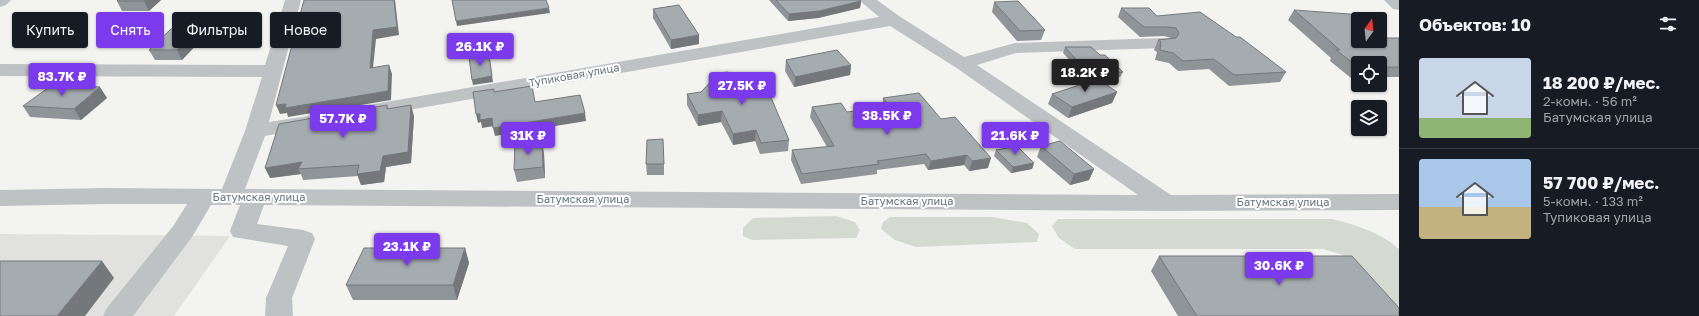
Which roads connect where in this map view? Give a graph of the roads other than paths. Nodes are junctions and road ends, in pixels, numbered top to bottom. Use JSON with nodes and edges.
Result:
{"nodes":[{"id":1,"x":4,"y":0,"type":"edge"},
{"id":2,"x":293,"y":0,"type":"edge"},
{"id":3,"x":867,"y":0,"type":"edge"},
{"id":4,"x":1392,"y":0,"type":"edge"},
{"id":5,"x":0,"y":2,"type":"edge"},
{"id":6,"x":1399,"y":5,"type":"edge"},
{"id":7,"x":893,"y":20,"type":"junction"},
{"id":8,"x":1164,"y":43,"type":"edge"},
{"id":9,"x":962,"y":63,"type":"junction"},
{"id":10,"x":0,"y":70,"type":"edge"},
{"id":11,"x":273,"y":71,"type":"junction"},
{"id":12,"x":256,"y":131,"type":"junction"},
{"id":13,"x":204,"y":197,"type":"junction"},
{"id":14,"x":230,"y":197,"type":"junction"},
{"id":15,"x":255,"y":197,"type":"junction"},
{"id":16,"x":0,"y":198,"type":"edge"},
{"id":17,"x":1399,"y":202,"type":"edge"},
{"id":18,"x":1166,"y":203,"type":"junction"},
{"id":19,"x":116,"y":316,"type":"edge"},
{"id":20,"x":279,"y":316,"type":"edge"}],
"edges":[{"from":1,"to":5,"type":"street"},
{"from":2,"to":11,"type":"street"},
{"from":3,"to":7,"type":"street"},
{"from":4,"to":6,"type":"street"},
{"from":7,"to":9,"type":"street"},
{"from":7,"to":12,"type":"street","name":"Тупиковая улица"},
{"from":8,"to":9,"type":"street"},
{"from":9,"to":18,"type":"street"},
{"from":10,"to":11,"type":"street"},
{"from":11,"to":12,"type":"street"},
{"from":12,"to":14,"type":"street"},
{"from":13,"to":14,"type":"street","name":"Батумская улица"},
{"from":13,"to":16,"type":"street","name":"Батумская улица"},
{"from":13,"to":19,"type":"street"},
{"from":14,"to":15,"type":"street","name":"Батумская улица"},
{"from":15,"to":18,"type":"street","name":"Батумская улица"},
{"from":15,"to":20,"type":"street"},
{"from":17,"to":18,"type":"street","name":"Батумская улица"}]}
